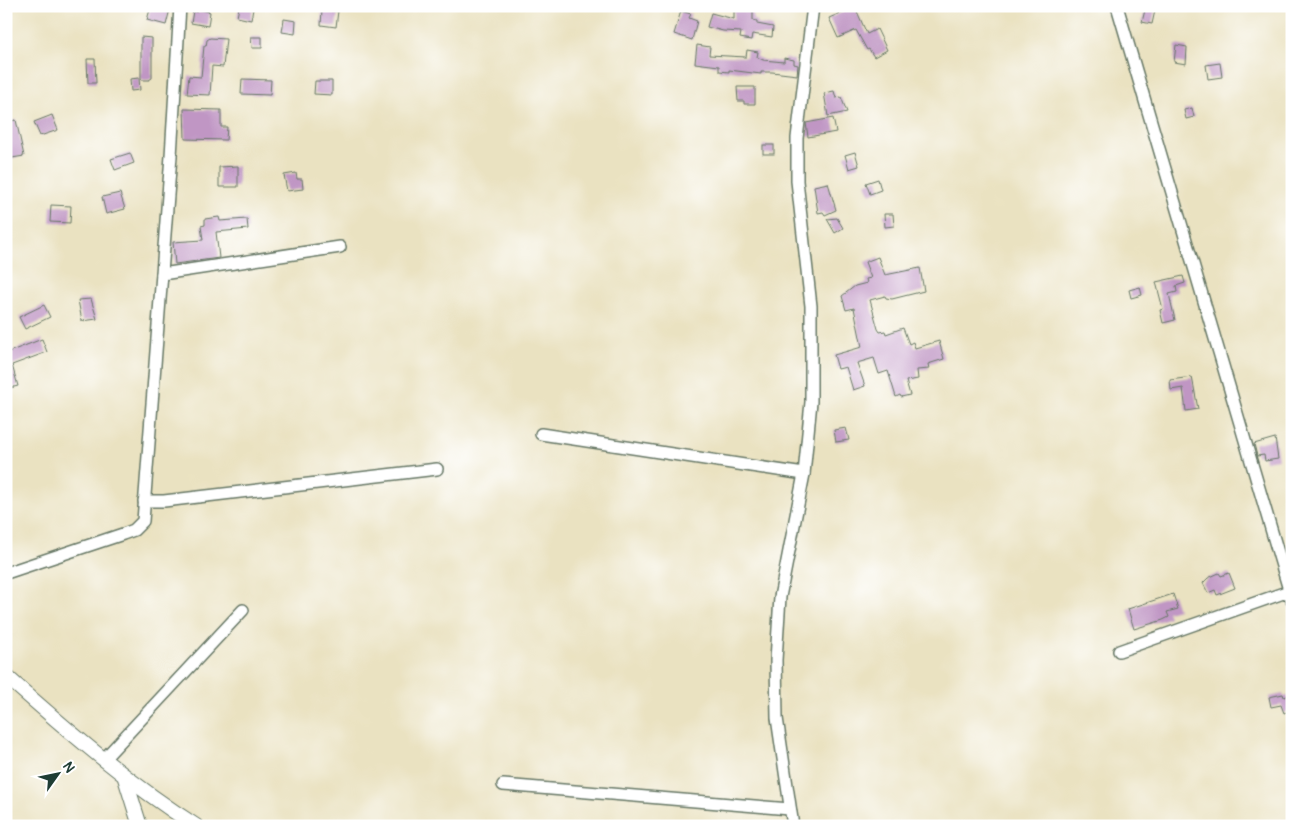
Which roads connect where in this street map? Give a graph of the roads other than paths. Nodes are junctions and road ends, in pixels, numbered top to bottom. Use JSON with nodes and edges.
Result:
{"nodes":[{"id":1,"x":180,"y":6,"type":"edge"},
{"id":2,"x":813,"y":6,"type":"edge"},
{"id":3,"x":1117,"y":6,"type":"edge"},
{"id":4,"x":340,"y":248,"type":"dead end"},
{"id":5,"x":162,"y":274,"type":"junction"},
{"id":6,"x":541,"y":434,"type":"dead end"},
{"id":7,"x":437,"y":469,"type":"dead end"},
{"id":8,"x":804,"y":474,"type":"junction"},
{"id":9,"x":144,"y":501,"type":"junction"},
{"id":10,"x":6,"y":572,"type":"edge"},
{"id":11,"x":1290,"y":595,"type":"edge"},
{"id":12,"x":242,"y":610,"type":"dead end"},
{"id":13,"x":1119,"y":651,"type":"dead end"},
{"id":14,"x":6,"y":676,"type":"edge"},
{"id":15,"x":104,"y":760,"type":"junction"},
{"id":16,"x":125,"y":778,"type":"junction"},
{"id":17,"x":503,"y":785,"type":"dead end"},
{"id":18,"x":790,"y":809,"type":"junction"},
{"id":19,"x":140,"y":826,"type":"edge"},
{"id":20,"x":196,"y":826,"type":"edge"},
{"id":21,"x":793,"y":826,"type":"edge"}],
"edges":[{"from":1,"to":5,"type":"street"},
{"from":2,"to":8,"type":"street"},
{"from":3,"to":11,"type":"street"},
{"from":4,"to":5,"type":"street"},
{"from":5,"to":9,"type":"street"},
{"from":6,"to":8,"type":"street"},
{"from":7,"to":9,"type":"street"},
{"from":8,"to":18,"type":"street"},
{"from":9,"to":10,"type":"street"},
{"from":11,"to":13,"type":"street"},
{"from":12,"to":15,"type":"street"},
{"from":14,"to":15,"type":"street"},
{"from":15,"to":16,"type":"street"},
{"from":16,"to":19,"type":"street"},
{"from":16,"to":20,"type":"street"},
{"from":17,"to":18,"type":"street"},
{"from":18,"to":21,"type":"street"}]}
